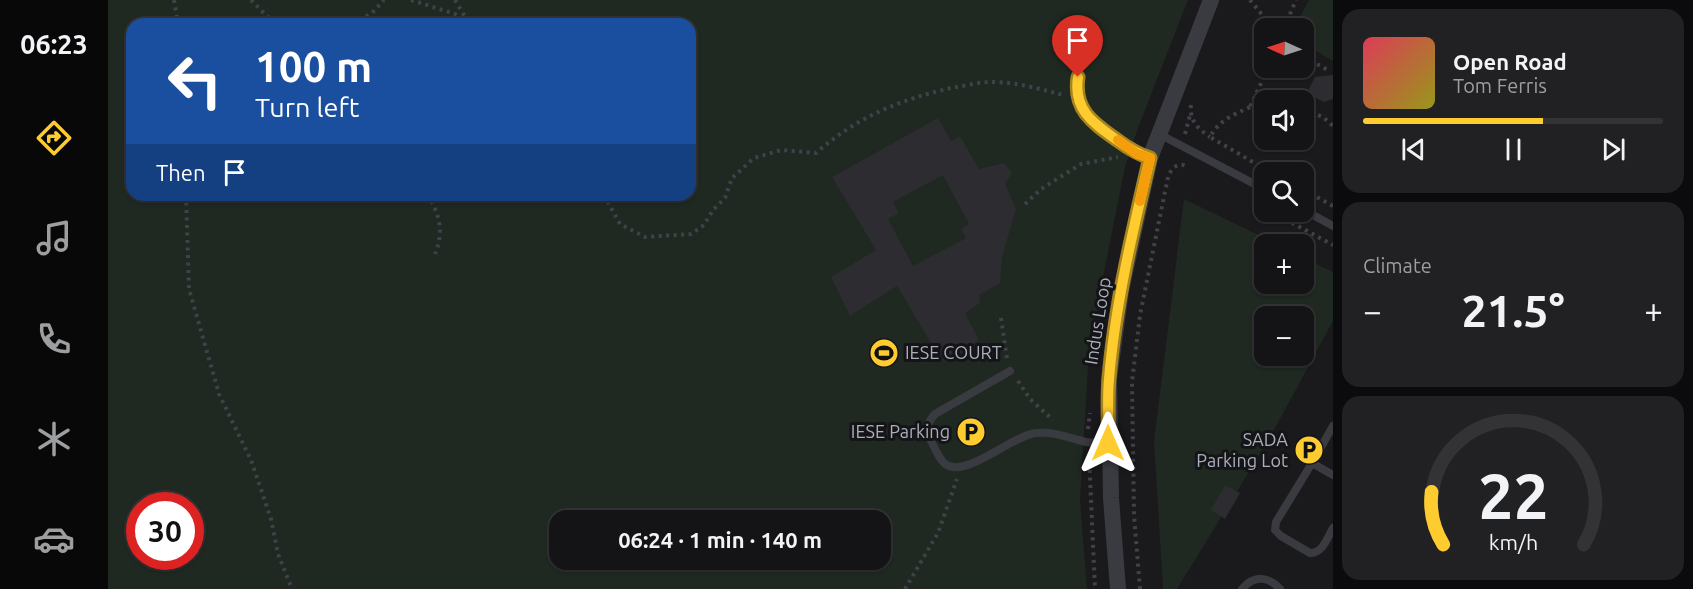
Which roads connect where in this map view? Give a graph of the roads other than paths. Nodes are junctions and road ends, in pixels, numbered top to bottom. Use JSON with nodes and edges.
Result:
{"nodes":[{"id":1,"x":1211,"y":0,"type":"edge"},
{"id":2,"x":1080,"y":65,"type":"dead end"},
{"id":3,"x":1158,"y":134,"type":"junction"},
{"id":4,"x":1143,"y":156,"type":"junction"},
{"id":5,"x":1254,"y":184,"type":"edge"},
{"id":6,"x":1314,"y":216,"type":"edge"},
{"id":7,"x":1333,"y":226,"type":"edge"},
{"id":8,"x":1010,"y":371,"type":"road end"},
{"id":9,"x":1333,"y":426,"type":"edge"},
{"id":10,"x":1108,"y":443,"type":"junction"},
{"id":11,"x":1312,"y":463,"type":"junction"},
{"id":12,"x":1333,"y":475,"type":"edge"},
{"id":13,"x":1333,"y":528,"type":"edge"},
{"id":14,"x":1118,"y":589,"type":"edge"},
{"id":15,"x":1242,"y":589,"type":"edge"},
{"id":16,"x":1280,"y":589,"type":"edge"}],
"edges":[{"from":1,"to":3,"type":"street","name":"Indus Loop"},
{"from":2,"to":4,"type":"lane"},
{"from":3,"to":4,"type":"street","name":"Indus Loop"},
{"from":3,"to":5,"type":"lane"},
{"from":4,"to":10,"type":"street","name":"Indus Loop"},
{"from":6,"to":7,"type":"lane"},
{"from":8,"to":10,"type":"lane"},
{"from":9,"to":11,"type":"lane"},
{"from":10,"to":14,"type":"street","name":"Indus Loop"},
{"from":11,"to":12,"type":"lane"},
{"from":11,"to":13,"type":"lane"},
{"from":15,"to":16,"type":"lane"}]}
